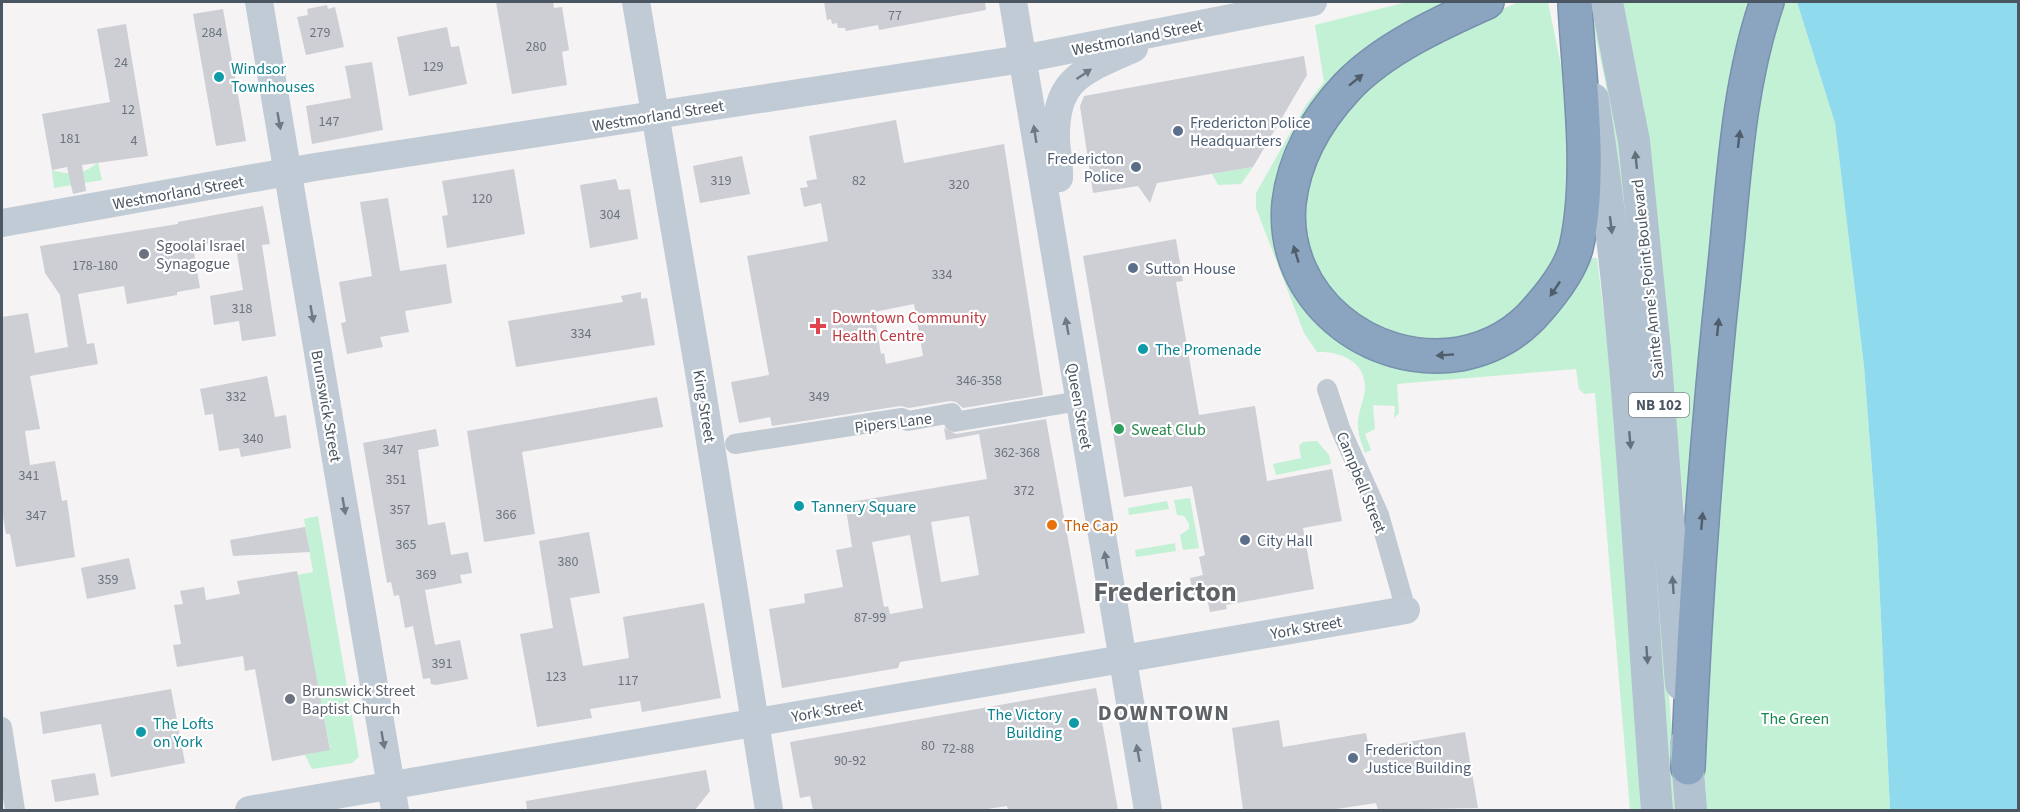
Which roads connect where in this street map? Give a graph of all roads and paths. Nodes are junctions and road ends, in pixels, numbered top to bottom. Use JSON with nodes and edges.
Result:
{"nodes":[{"id":1,"x":259,"y":2,"type":"edge"},
{"id":2,"x":636,"y":2,"type":"edge"},
{"id":3,"x":1013,"y":2,"type":"edge"},
{"id":4,"x":1313,"y":2,"type":"edge"},
{"id":5,"x":1487,"y":2,"type":"edge"},
{"id":6,"x":1607,"y":2,"type":"edge"},
{"id":7,"x":1767,"y":2,"type":"edge"},
{"id":8,"x":1574,"y":3,"type":"edge"},
{"id":9,"x":1173,"y":30,"type":"junction"},
{"id":10,"x":1022,"y":59,"type":"junction"},
{"id":11,"x":655,"y":116,"type":"junction"},
{"id":12,"x":288,"y":172,"type":"junction"},
{"id":13,"x":2,"y":223,"type":"edge"},
{"id":14,"x":1050,"y":224,"type":"junction"},
{"id":15,"x":1327,"y":389,"type":"dead end"},
{"id":16,"x":1079,"y":401,"type":"junction"},
{"id":17,"x":735,"y":444,"type":"dead end"},
{"id":18,"x":1406,"y":610,"type":"joint"},
{"id":19,"x":1123,"y":659,"type":"junction"},
{"id":20,"x":754,"y":723,"type":"junction"},
{"id":21,"x":2,"y":727,"type":"edge"},
{"id":22,"x":1688,"y":768,"type":"junction"},
{"id":23,"x":393,"y":798,"type":"edge"},
{"id":24,"x":15,"y":810,"type":"edge"},
{"id":25,"x":249,"y":810,"type":"edge"},
{"id":26,"x":769,"y":810,"type":"edge"},
{"id":27,"x":1148,"y":810,"type":"edge"},
{"id":28,"x":1657,"y":810,"type":"edge"},
{"id":29,"x":1691,"y":810,"type":"edge"}],
"edges":[{"from":1,"to":12,"type":"main road","name":"Brunswick Street","one_way":true},
{"from":2,"to":11,"type":"main road","name":"King Street"},
{"from":3,"to":10,"type":"main road","name":"Queen Street"},
{"from":4,"to":9,"type":"main road","name":"Westmorland Street"},
{"from":8,"to":5,"type":"highway","one_way":true},
{"from":22,"to":6,"type":"main road","name":"Sainte Anne's Point Boulevard","number":"NB 102","one_way":true},
{"from":22,"to":7,"type":"highway","one_way":true},
{"from":8,"to":28,"type":"main road","name":"Sainte Anne's Point Boulevard","number":"NB 102","one_way":true},
{"from":9,"to":10,"type":"main road","name":"Westmorland Street"},
{"from":14,"to":9,"type":"main road","one_way":true},
{"from":10,"to":11,"type":"main road","name":"Westmorland Street"},
{"from":14,"to":10,"type":"main road","name":"Queen Street","one_way":true},
{"from":11,"to":12,"type":"main road","name":"Westmorland Street"},
{"from":11,"to":20,"type":"main road","name":"King Street"},
{"from":12,"to":13,"type":"main road","name":"Westmorland Street"},
{"from":12,"to":23,"type":"main road","name":"Brunswick Street","one_way":true},
{"from":16,"to":14,"type":"main road","name":"Queen Street","one_way":true},
{"from":15,"to":18,"type":"street","name":"Campbell Street"},
{"from":16,"to":17,"type":"street","name":"Pipers Lane"},
{"from":19,"to":16,"type":"main road","name":"Queen Street","one_way":true},
{"from":18,"to":19,"type":"main road","name":"York Street"},
{"from":19,"to":20,"type":"main road","name":"York Street"},
{"from":27,"to":19,"type":"main road","name":"Queen Street","one_way":true},
{"from":20,"to":23,"type":"main road","name":"York Street"},
{"from":20,"to":26,"type":"main road","name":"King Street"},
{"from":21,"to":24,"type":"street"},
{"from":22,"to":29,"type":"main road","name":"Sainte Anne's Point Boulevard","number":"NB 102"},
{"from":23,"to":25,"type":"main road","name":"York Street"}]}
